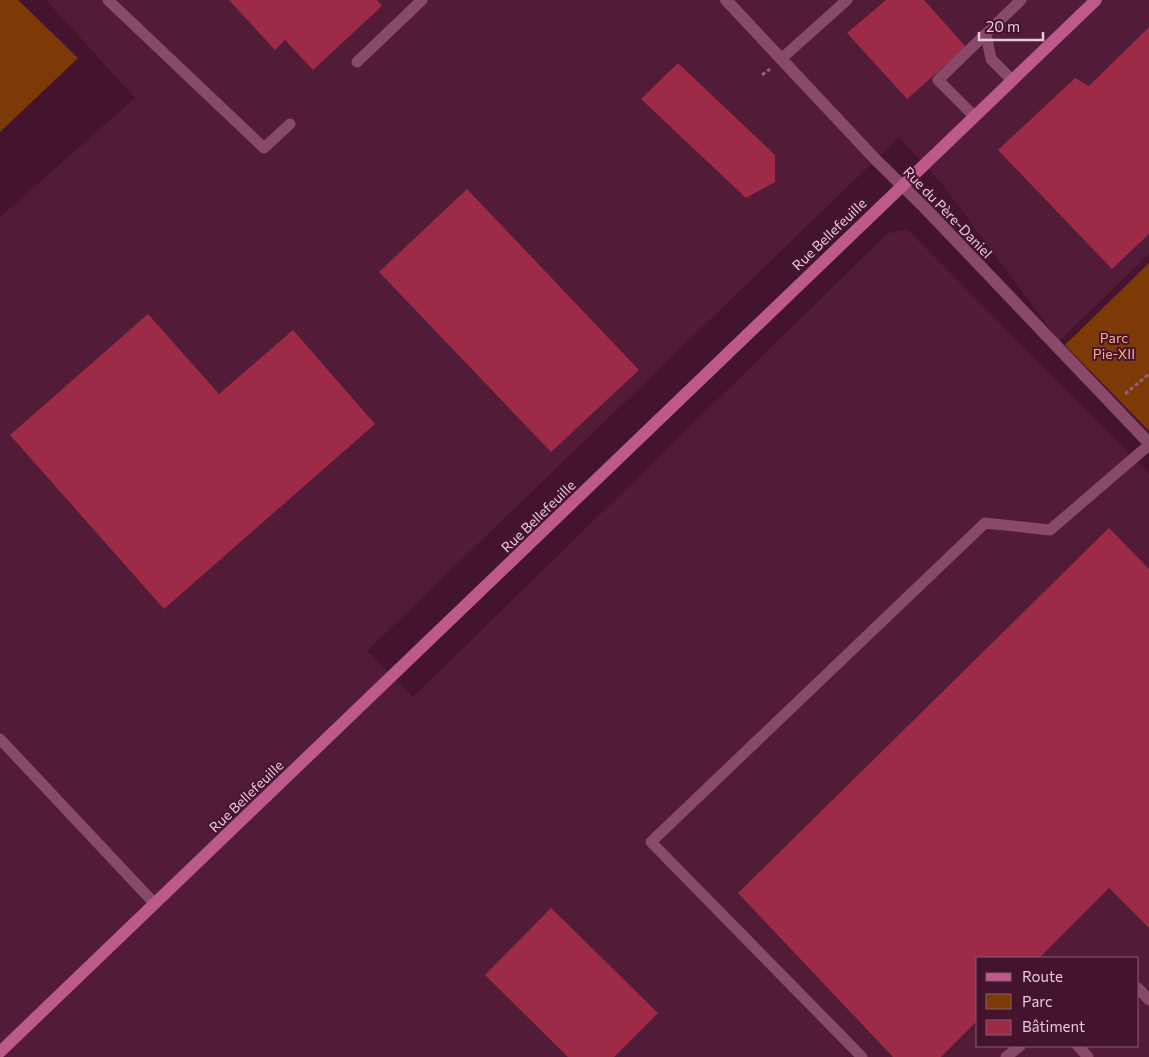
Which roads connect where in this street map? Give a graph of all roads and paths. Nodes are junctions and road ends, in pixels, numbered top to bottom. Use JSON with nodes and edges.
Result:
{"nodes":[{"id":1,"x":108,"y":0,"type":"edge"},
{"id":2,"x":726,"y":0,"type":"edge"},
{"id":3,"x":847,"y":0,"type":"edge"},
{"id":4,"x":1021,"y":0,"type":"edge"},
{"id":5,"x":1096,"y":0,"type":"edge"},
{"id":6,"x":416,"y":2,"type":"edge"},
{"id":7,"x":984,"y":35,"type":"junction"},
{"id":8,"x":781,"y":59,"type":"junction"},
{"id":9,"x":358,"y":62,"type":"dead end"},
{"id":10,"x":1012,"y":80,"type":"junction"},
{"id":11,"x":974,"y":116,"type":"junction"},
{"id":12,"x":290,"y":124,"type":"dead end"},
{"id":13,"x":902,"y":185,"type":"junction"},
{"id":14,"x":1149,"y":374,"type":"edge"},
{"id":15,"x":1113,"y":404,"type":"junction"},
{"id":16,"x":1149,"y":444,"type":"edge"},
{"id":17,"x":0,"y":739,"type":"edge"},
{"id":18,"x":155,"y":904,"type":"junction"},
{"id":19,"x":1139,"y":989,"type":"edge"},
{"id":20,"x":1149,"y":1000,"type":"edge"},
{"id":21,"x":1019,"y":1047,"type":"edge"},
{"id":22,"x":1079,"y":1047,"type":"edge"},
{"id":23,"x":0,"y":1052,"type":"edge"},
{"id":24,"x":862,"y":1057,"type":"edge"},
{"id":25,"x":1006,"y":1057,"type":"edge"},
{"id":26,"x":1088,"y":1057,"type":"edge"}],
"edges":[{"from":1,"to":12,"type":"lane"},
{"from":2,"to":8,"type":"street","name":"Rue du Père-Daniel"},
{"from":3,"to":8,"type":"lane"},
{"from":4,"to":7,"type":"lane"},
{"from":5,"to":10,"type":"street","name":"Rue Bellefeuille"},
{"from":6,"to":9,"type":"lane"},
{"from":7,"to":10,"type":"lane"},
{"from":7,"to":11,"type":"lane"},
{"from":8,"to":13,"type":"street","name":"Rue du Père-Daniel"},
{"from":10,"to":11,"type":"street","name":"Rue Bellefeuille"},
{"from":11,"to":13,"type":"street","name":"Rue Bellefeuille"},
{"from":13,"to":15,"type":"street","name":"Rue du Père-Daniel"},
{"from":13,"to":18,"type":"street","name":"Rue Bellefeuille"},
{"from":14,"to":15,"type":"path"},
{"from":15,"to":16,"type":"street","name":"Rue du Père-Daniel"},
{"from":16,"to":24,"type":"lane"},
{"from":17,"to":18,"type":"lane"},
{"from":18,"to":23,"type":"street","name":"Rue Bellefeuille"},
{"from":19,"to":20,"type":"lane"},
{"from":21,"to":25,"type":"lane"},
{"from":22,"to":26,"type":"lane"}]}
